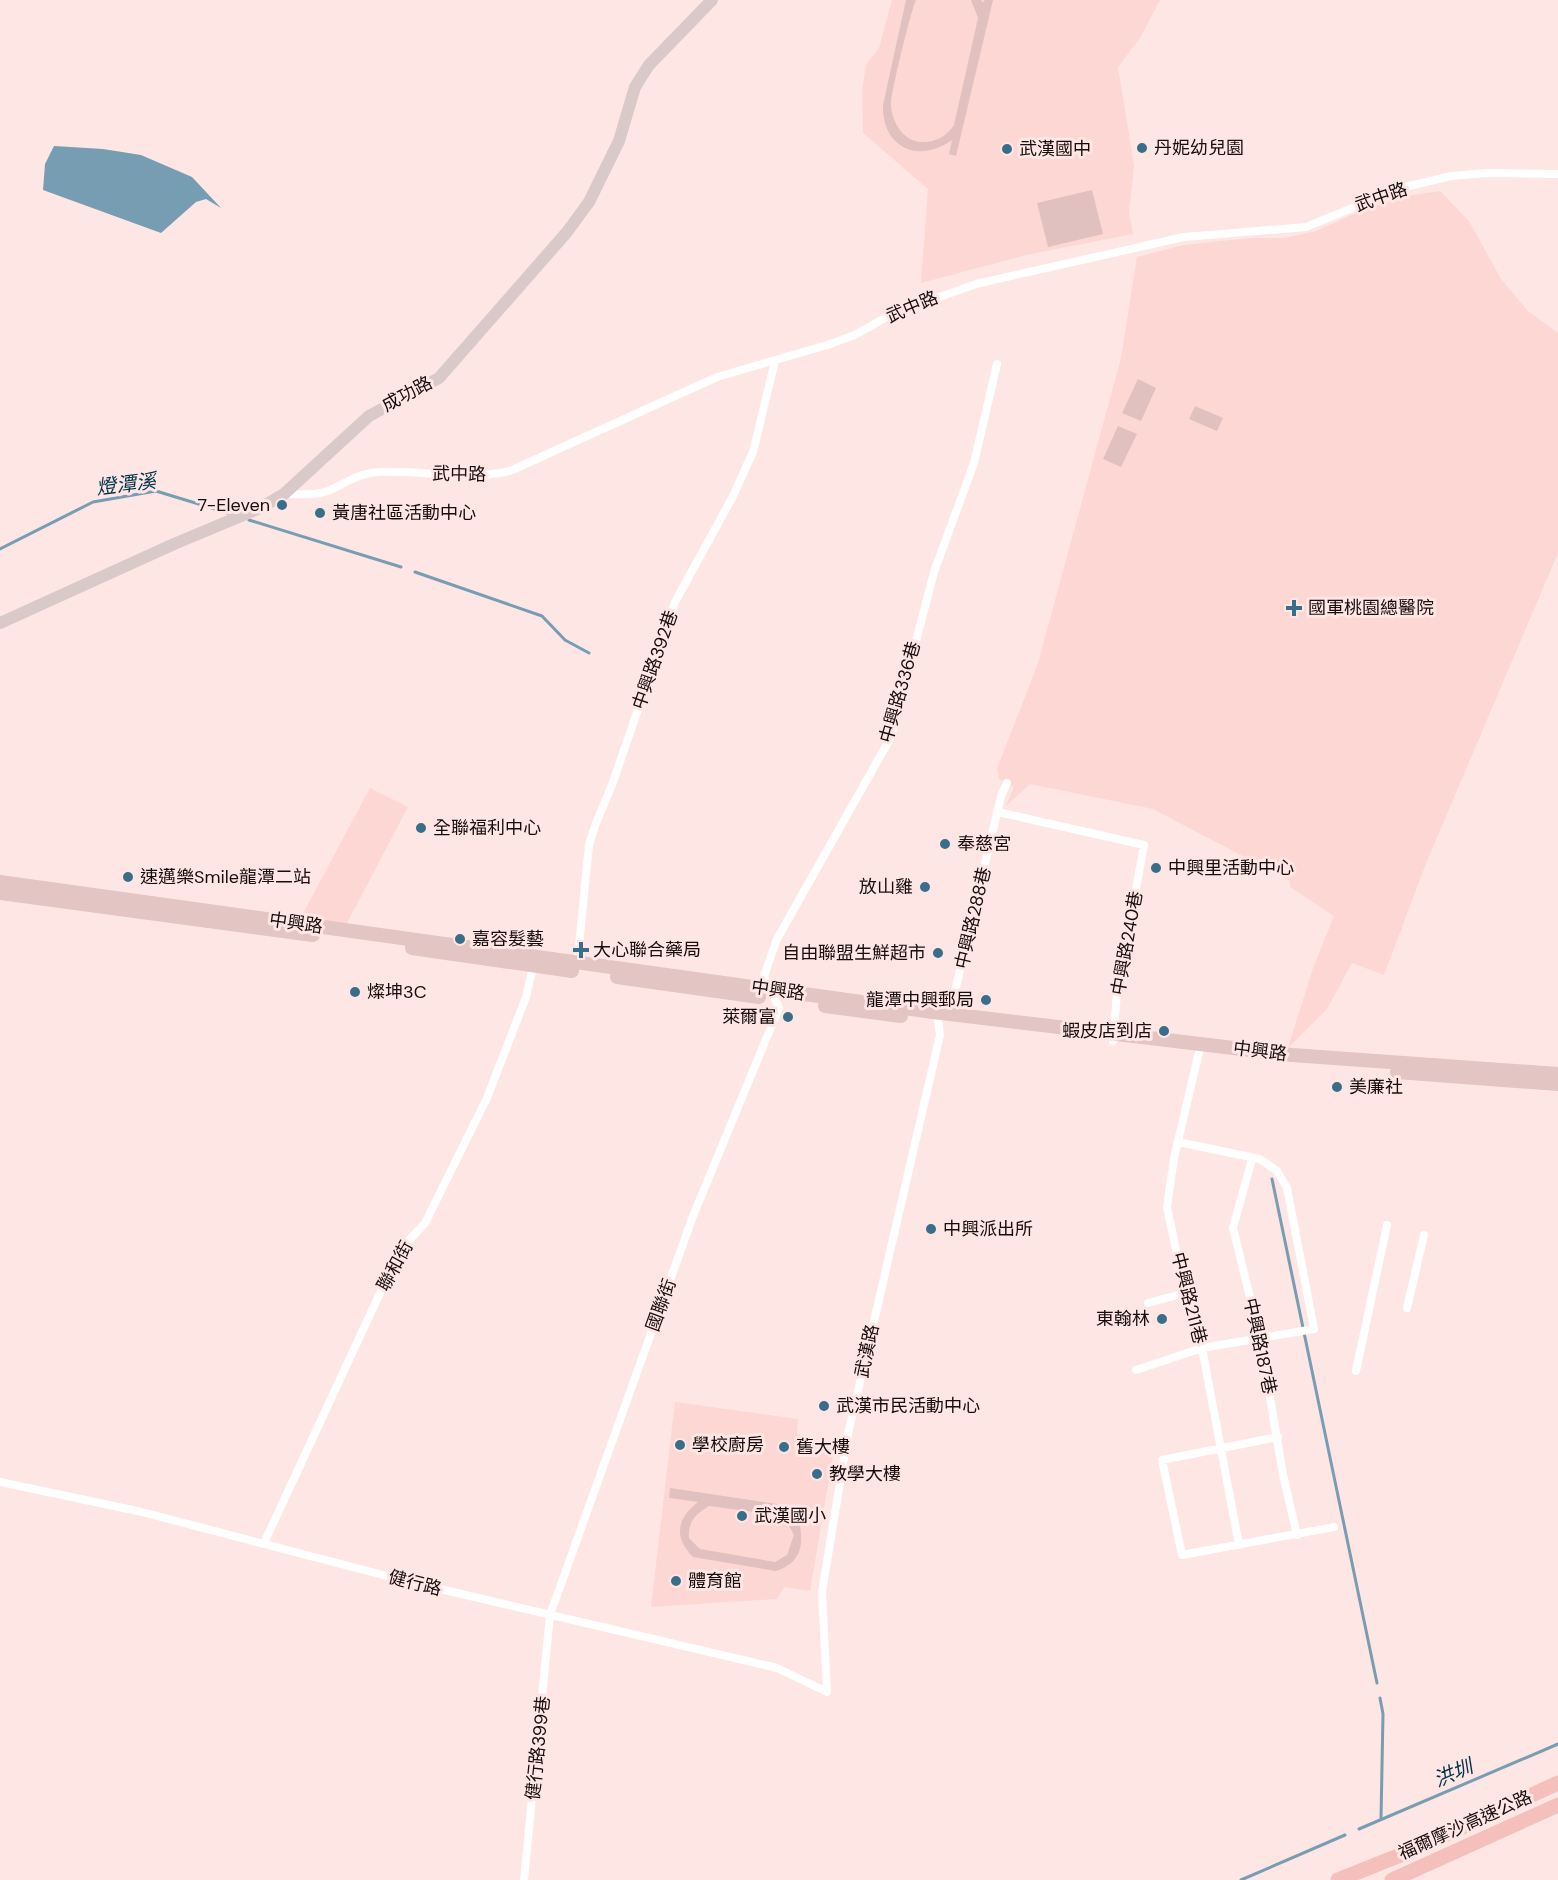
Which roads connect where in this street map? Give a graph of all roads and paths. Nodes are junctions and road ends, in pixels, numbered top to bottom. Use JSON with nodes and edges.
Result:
{"nodes":[{"id":1,"x":712,"y":0,"type":"edge"},
{"id":2,"x":1558,"y":174,"type":"edge"},
{"id":3,"x":775,"y":360,"type":"junction"},
{"id":4,"x":998,"y":364,"type":"dead end"},
{"id":5,"x":284,"y":494,"type":"junction"},
{"id":6,"x":0,"y":623,"type":"edge"},
{"id":7,"x":1007,"y":783,"type":"dead end"},
{"id":8,"x":998,"y":812,"type":"junction"},
{"id":9,"x":0,"y":882,"type":"edge"},
{"id":10,"x":0,"y":893,"type":"edge"},
{"id":11,"x":534,"y":962,"type":"junction"},
{"id":12,"x":577,"y":967,"type":"junction"},
{"id":13,"x":773,"y":994,"type":"junction"},
{"id":14,"x":941,"y":1016,"type":"junction"},
{"id":15,"x":1113,"y":1037,"type":"junction"},
{"id":16,"x":1199,"y":1052,"type":"junction"},
{"id":17,"x":1558,"y":1074,"type":"edge"},
{"id":18,"x":1558,"y":1084,"type":"edge"},
{"id":19,"x":1178,"y":1142,"type":"junction"},
{"id":20,"x":1252,"y":1159,"type":"junction"},
{"id":21,"x":1387,"y":1225,"type":"dead end"},
{"id":22,"x":1424,"y":1235,"type":"dead end"},
{"id":23,"x":1185,"y":1293,"type":"junction"},
{"id":24,"x":1148,"y":1303,"type":"dead end"},
{"id":25,"x":1407,"y":1308,"type":"dead end"},
{"id":26,"x":1260,"y":1338,"type":"junction"},
{"id":27,"x":1202,"y":1348,"type":"junction"},
{"id":28,"x":1136,"y":1370,"type":"dead end"},
{"id":29,"x":1356,"y":1371,"type":"dead end"},
{"id":30,"x":1278,"y":1437,"type":"junction"},
{"id":31,"x":1221,"y":1448,"type":"junction"},
{"id":32,"x":0,"y":1482,"type":"edge"},
{"id":33,"x":1334,"y":1527,"type":"dead end"},
{"id":34,"x":1297,"y":1535,"type":"junction"},
{"id":35,"x":264,"y":1543,"type":"junction"},
{"id":36,"x":1239,"y":1545,"type":"junction"},
{"id":37,"x":550,"y":1615,"type":"junction"},
{"id":38,"x":827,"y":1692,"type":"joint"},
{"id":39,"x":1558,"y":1783,"type":"edge"},
{"id":40,"x":1558,"y":1805,"type":"edge"},
{"id":41,"x":524,"y":1880,"type":"edge"},
{"id":42,"x":1338,"y":1880,"type":"edge"},
{"id":43,"x":1392,"y":1880,"type":"edge"}],
"edges":[{"from":1,"to":5,"type":"street","name":"成功路"},
{"from":2,"to":3,"type":"street","name":"武中路"},
{"from":3,"to":5,"type":"street","name":"武中路"},
{"from":3,"to":12,"type":"street","name":"中興路392巷"},
{"from":4,"to":13,"type":"street","name":"中興路336巷"},
{"from":5,"to":6,"type":"street","name":"成功路"},
{"from":7,"to":8,"type":"street","name":"中興路288巷"},
{"from":8,"to":14,"type":"street","name":"中興路288巷"},
{"from":8,"to":15,"type":"street","name":"中興路240巷"},
{"from":9,"to":11,"type":"main road","name":"中興路"},
{"from":10,"to":11,"type":"main road","name":"中興路"},
{"from":11,"to":12,"type":"main road","name":"中興路"},
{"from":11,"to":35,"type":"street","name":"聯和街"},
{"from":12,"to":13,"type":"main road","name":"中興路"},
{"from":13,"to":14,"type":"main road","name":"中興路"},
{"from":13,"to":37,"type":"street","name":"國聯街"},
{"from":14,"to":15,"type":"main road","name":"中興路"},
{"from":14,"to":38,"type":"street","name":"武漢路"},
{"from":15,"to":16,"type":"main road","name":"中興路"},
{"from":15,"to":17,"type":"main road","name":"中興路"},
{"from":16,"to":18,"type":"main road","name":"中興路"},
{"from":16,"to":19,"type":"street","name":"中興路211巷"},
{"from":19,"to":20,"type":"street"},
{"from":19,"to":23,"type":"street","name":"中興路211巷"},
{"from":20,"to":26,"type":"street","name":"中興路187巷"},
{"from":20,"to":26,"type":"street"},
{"from":21,"to":29,"type":"street"},
{"from":22,"to":25,"type":"street"},
{"from":23,"to":24,"type":"street"},
{"from":23,"to":27,"type":"street","name":"中興路211巷"},
{"from":26,"to":27,"type":"street"},
{"from":26,"to":30,"type":"street","name":"中興路187巷"},
{"from":27,"to":28,"type":"street"},
{"from":27,"to":31,"type":"street","name":"中興路211巷"},
{"from":30,"to":31,"type":"street"},
{"from":30,"to":34,"type":"street","name":"中興路187巷"},
{"from":31,"to":36,"type":"street","name":"中興路211巷"},
{"from":31,"to":36,"type":"street"},
{"from":32,"to":35,"type":"street","name":"健行路"},
{"from":33,"to":34,"type":"street"},
{"from":34,"to":36,"type":"street"},
{"from":35,"to":37,"type":"street","name":"健行路"},
{"from":37,"to":38,"type":"street","name":"健行路"},
{"from":37,"to":41,"type":"street","name":"健行路399巷"},
{"from":39,"to":42,"type":"highway","name":"福爾摩沙高速公路"},
{"from":40,"to":43,"type":"highway","name":"福爾摩沙高速公路"}]}
